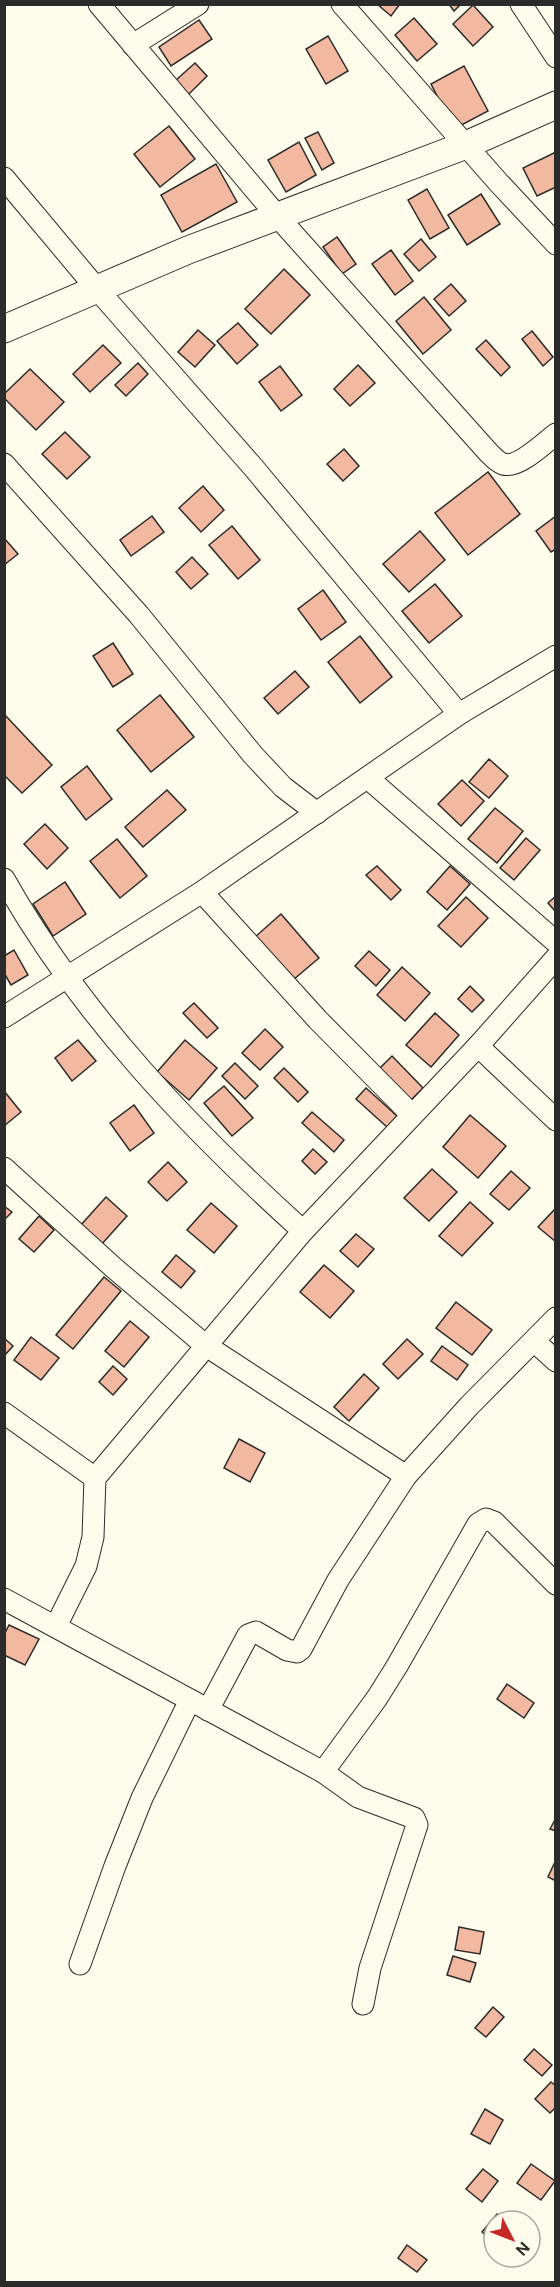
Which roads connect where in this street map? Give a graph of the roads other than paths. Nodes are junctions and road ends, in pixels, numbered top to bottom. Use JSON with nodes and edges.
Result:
{"nodes":[{"id":1,"x":99,"y":4,"type":"edge"},
{"id":2,"x":198,"y":4,"type":"edge"},
{"id":3,"x":342,"y":4,"type":"edge"},
{"id":4,"x":521,"y":4,"type":"edge"},
{"id":5,"x":133,"y":45,"type":"junction"},
{"id":6,"x":555,"y":57,"type":"edge"},
{"id":7,"x":555,"y":105,"type":"edge"},
{"id":8,"x":466,"y":145,"type":"junction"},
{"id":9,"x":4,"y":178,"type":"edge"},
{"id":10,"x":278,"y":218,"type":"junction"},
{"id":11,"x":555,"y":244,"type":"edge"},
{"id":12,"x":97,"y":289,"type":"junction"},
{"id":13,"x":4,"y":328,"type":"edge"},
{"id":14,"x":555,"y":434,"type":"edge"},
{"id":15,"x":4,"y":464,"type":"edge"},
{"id":16,"x":555,"y":656,"type":"edge"},
{"id":17,"x":459,"y":714,"type":"junction"},
{"id":18,"x":369,"y":779,"type":"junction"},
{"id":19,"x":317,"y":813,"type":"junction"},
{"id":20,"x":4,"y":879,"type":"edge"},
{"id":21,"x":202,"y":892,"type":"junction"},
{"id":22,"x":555,"y":942,"type":"edge"},
{"id":23,"x":555,"y":958,"type":"edge"},
{"id":24,"x":68,"y":976,"type":"junction"},
{"id":25,"x":4,"y":1017,"type":"edge"},
{"id":26,"x":478,"y":1046,"type":"junction"},
{"id":27,"x":412,"y":1115,"type":"junction"},
{"id":28,"x":555,"y":1120,"type":"edge"},
{"id":29,"x":4,"y":1168,"type":"edge"},
{"id":30,"x":303,"y":1231,"type":"junction"},
{"id":31,"x":555,"y":1318,"type":"edge"},
{"id":32,"x":534,"y":1341,"type":"junction"},
{"id":33,"x":205,"y":1345,"type":"junction"},
{"id":34,"x":555,"y":1361,"type":"edge"},
{"id":35,"x":4,"y":1413,"type":"edge"},
{"id":36,"x":406,"y":1476,"type":"junction"},
{"id":37,"x":95,"y":1478,"type":"junction"},
{"id":38,"x":555,"y":1584,"type":"edge"},
{"id":39,"x":4,"y":1599,"type":"edge"},
{"id":40,"x":56,"y":1626,"type":"junction"},
{"id":41,"x":199,"y":1706,"type":"junction"},
{"id":42,"x":323,"y":1772,"type":"junction"},
{"id":43,"x":80,"y":1964,"type":"dead end"},
{"id":44,"x":363,"y":2004,"type":"dead end"}],
"edges":[{"from":1,"to":5,"type":"street"},
{"from":2,"to":5,"type":"street"},
{"from":3,"to":8,"type":"street"},
{"from":4,"to":6,"type":"street"},
{"from":5,"to":10,"type":"street"},
{"from":7,"to":8,"type":"street"},
{"from":8,"to":10,"type":"street"},
{"from":8,"to":11,"type":"street"},
{"from":9,"to":12,"type":"street"},
{"from":10,"to":12,"type":"street"},
{"from":10,"to":14,"type":"street"},
{"from":12,"to":13,"type":"street"},
{"from":12,"to":17,"type":"street"},
{"from":15,"to":19,"type":"street"},
{"from":16,"to":17,"type":"street"},
{"from":17,"to":18,"type":"street"},
{"from":18,"to":19,"type":"street"},
{"from":18,"to":22,"type":"street"},
{"from":19,"to":21,"type":"street"},
{"from":20,"to":24,"type":"street"},
{"from":21,"to":24,"type":"street"},
{"from":21,"to":27,"type":"street"},
{"from":23,"to":26,"type":"street"},
{"from":24,"to":25,"type":"street"},
{"from":24,"to":30,"type":"street"},
{"from":26,"to":27,"type":"street"},
{"from":26,"to":28,"type":"street"},
{"from":27,"to":30,"type":"street"},
{"from":29,"to":33,"type":"street"},
{"from":30,"to":33,"type":"street"},
{"from":31,"to":32,"type":"street"},
{"from":32,"to":34,"type":"street"},
{"from":32,"to":36,"type":"street"},
{"from":33,"to":36,"type":"street"},
{"from":33,"to":37,"type":"street"},
{"from":35,"to":37,"type":"street"},
{"from":36,"to":41,"type":"street"},
{"from":37,"to":40,"type":"street"},
{"from":38,"to":42,"type":"street"},
{"from":39,"to":40,"type":"street"},
{"from":40,"to":41,"type":"street"},
{"from":41,"to":42,"type":"street"},
{"from":41,"to":43,"type":"street"},
{"from":42,"to":44,"type":"street"}]}
